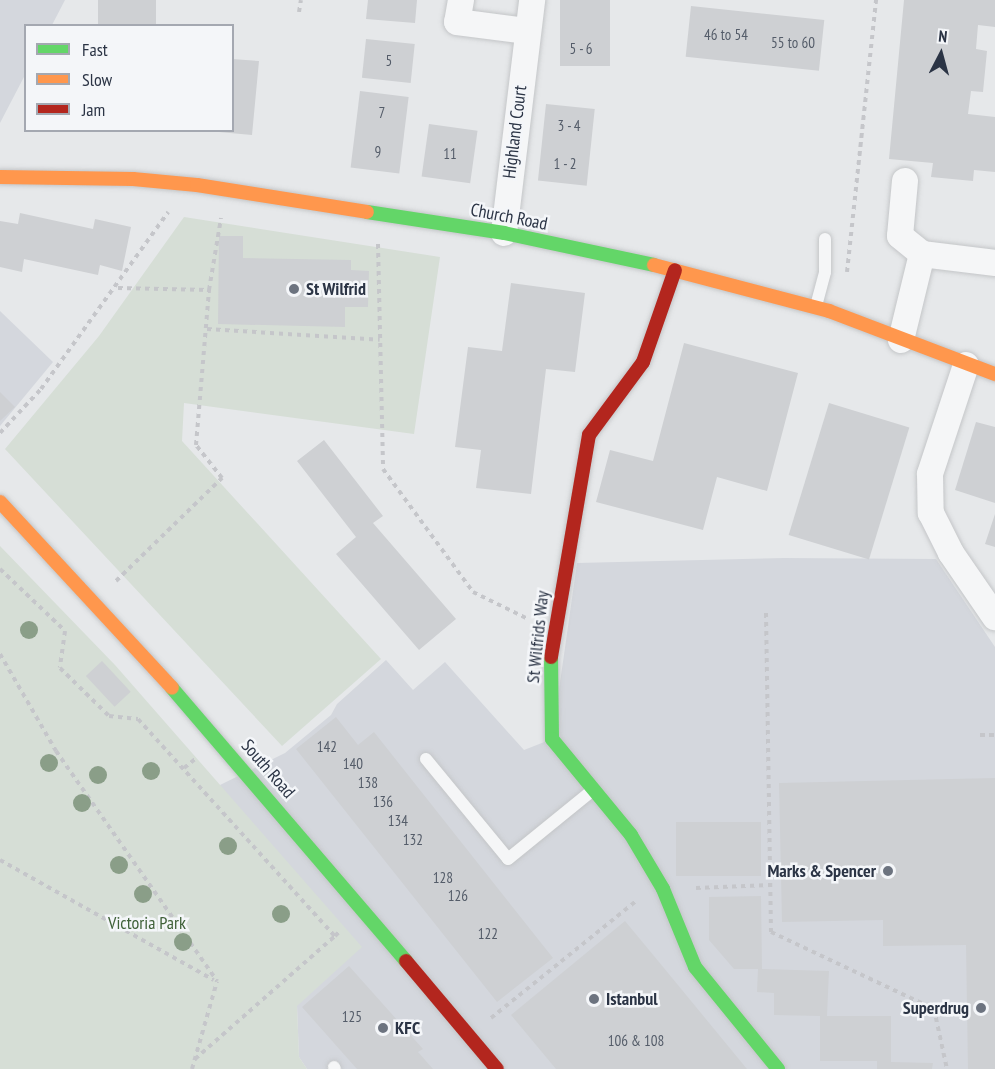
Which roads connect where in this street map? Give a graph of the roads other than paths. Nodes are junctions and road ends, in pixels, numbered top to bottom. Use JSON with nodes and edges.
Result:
{"nodes":[{"id":1,"x":461,"y":0,"type":"edge"},
{"id":2,"x":532,"y":0,"type":"edge"},
{"id":3,"x":527,"y":31,"type":"junction"},
{"id":4,"x":0,"y":177,"type":"edge"},
{"id":5,"x":904,"y":181,"type":"dead end"},
{"id":6,"x":504,"y":232,"type":"junction"},
{"id":7,"x":825,"y":239,"type":"dead end"},
{"id":8,"x":922,"y":254,"type":"junction"},
{"id":9,"x":995,"y":262,"type":"edge"},
{"id":10,"x":675,"y":270,"type":"junction"},
{"id":11,"x":822,"y":309,"type":"junction"},
{"id":12,"x":901,"y":340,"type":"junction"},
{"id":13,"x":966,"y":365,"type":"junction"},
{"id":14,"x":995,"y":374,"type":"edge"},
{"id":15,"x":0,"y":502,"type":"edge"},
{"id":16,"x":995,"y":617,"type":"edge"},
{"id":17,"x":426,"y":759,"type":"dead end"},
{"id":18,"x":594,"y":790,"type":"junction"},
{"id":19,"x":497,"y":1069,"type":"edge"},
{"id":20,"x":777,"y":1069,"type":"edge"}],
"edges":[{"from":1,"to":3,"type":"street"},
{"from":2,"to":3,"type":"street","name":"Highland Court"},
{"from":3,"to":6,"type":"street","name":"Highland Court"},
{"from":4,"to":6,"type":"street","name":"Church Road"},
{"from":5,"to":8,"type":"street"},
{"from":6,"to":10,"type":"street","name":"Church Road"},
{"from":7,"to":11,"type":"lane"},
{"from":8,"to":9,"type":"street"},
{"from":8,"to":12,"type":"street"},
{"from":10,"to":11,"type":"street","name":"Church Road"},
{"from":10,"to":18,"type":"street","name":"St Wilfrids Way"},
{"from":11,"to":12,"type":"street","name":"Church Road"},
{"from":12,"to":13,"type":"street","name":"Church Road"},
{"from":13,"to":14,"type":"street","name":"Church Road"},
{"from":13,"to":16,"type":"street"},
{"from":15,"to":19,"type":"street","name":"South Road"},
{"from":17,"to":18,"type":"lane"},
{"from":18,"to":20,"type":"street","name":"St Wilfrids Way"}]}
